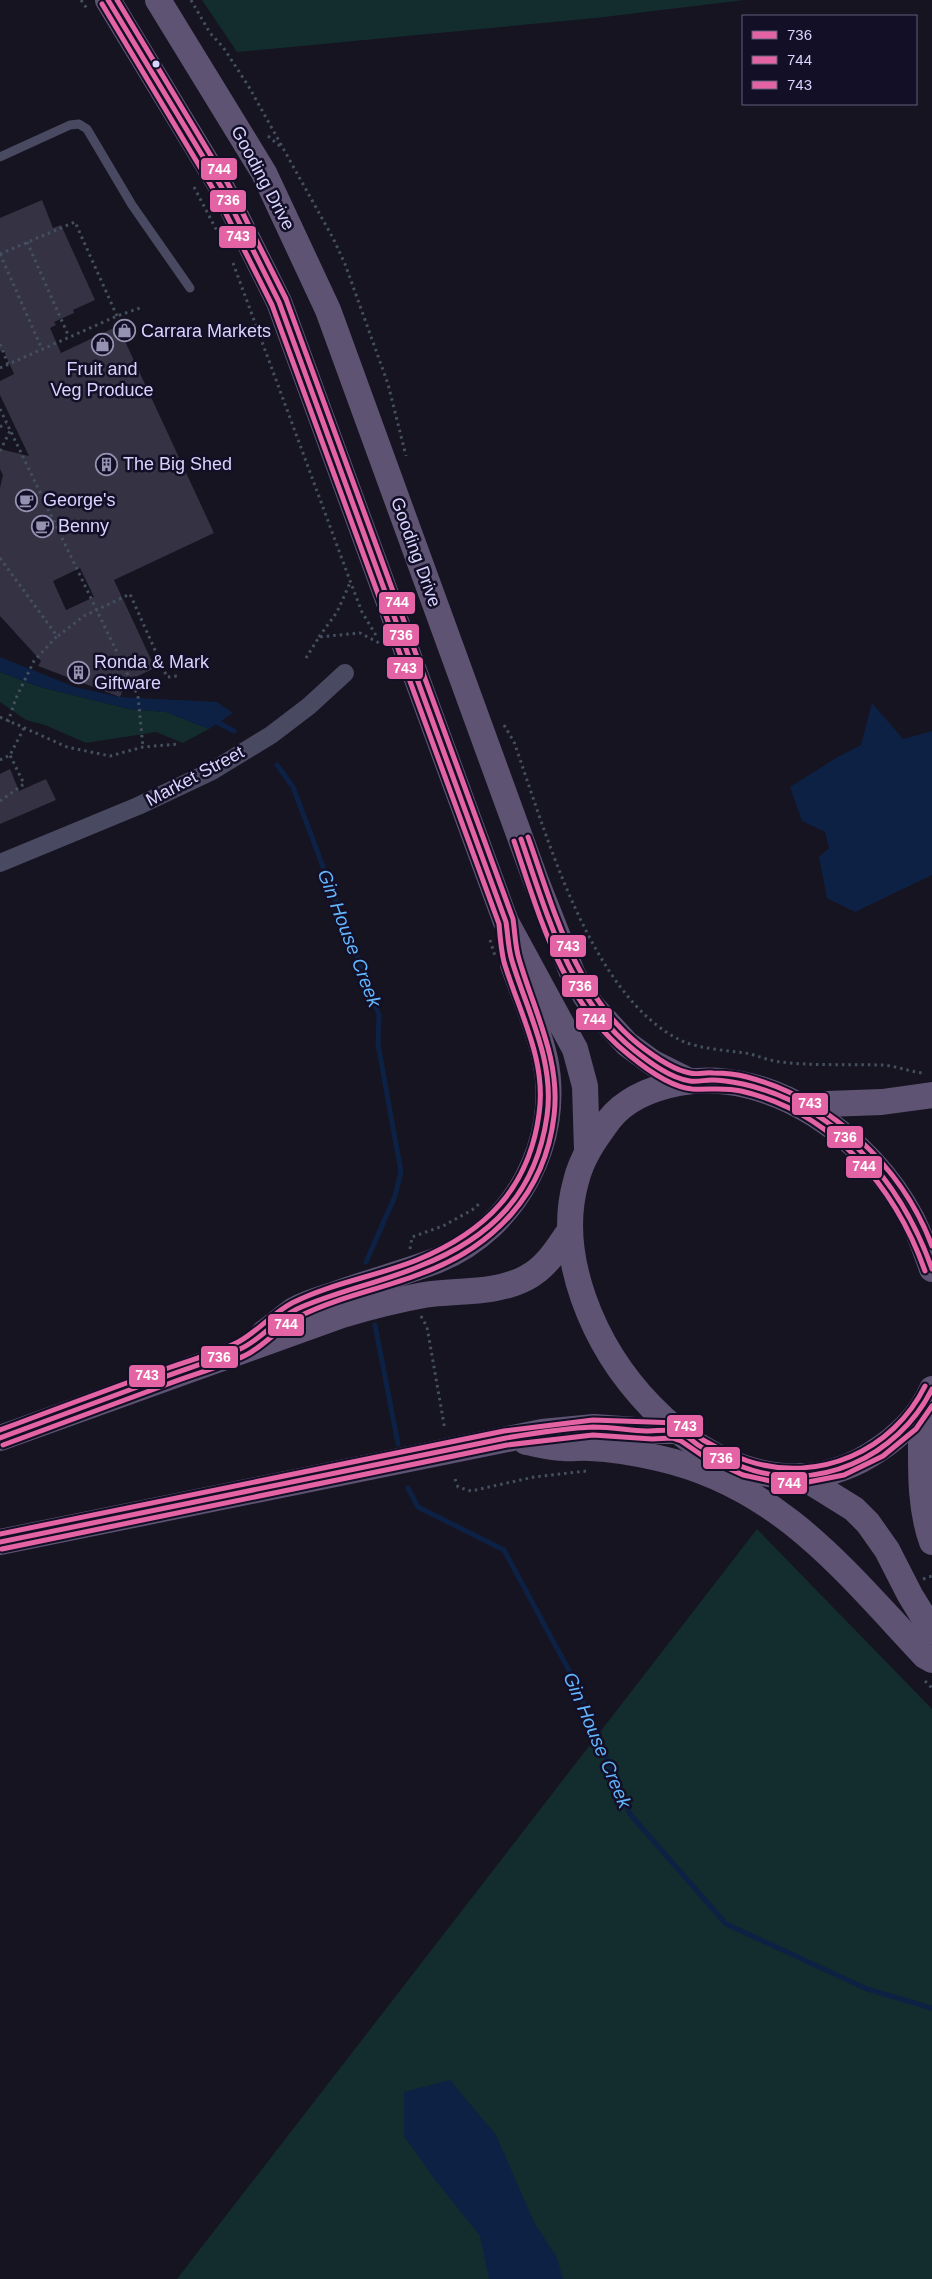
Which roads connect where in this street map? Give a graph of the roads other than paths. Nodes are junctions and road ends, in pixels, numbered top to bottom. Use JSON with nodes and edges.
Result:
{"nodes":[{"id":1,"x":158,"y":0,"type":"edge"},
{"id":2,"x":100,"y":8,"type":"edge"},
{"id":3,"x":0,"y":157,"type":"edge"},
{"id":4,"x":190,"y":288,"type":"dead end"},
{"id":5,"x":345,"y":673,"type":"dead end"},
{"id":6,"x":0,"y":863,"type":"edge"},
{"id":7,"x":497,"y":928,"type":"junction"},
{"id":8,"x":689,"y":1081,"type":"junction"},
{"id":9,"x":929,"y":1084,"type":"edge"},
{"id":10,"x":799,"y":1105,"type":"junction"},
{"id":11,"x":588,"y":1150,"type":"junction"},
{"id":12,"x":570,"y":1230,"type":"junction"},
{"id":13,"x":932,"y":1269,"type":"edge"},
{"id":14,"x":243,"y":1348,"type":"junction"},
{"id":15,"x":927,"y":1399,"type":"edge"},
{"id":16,"x":679,"y":1431,"type":"junction"},
{"id":17,"x":0,"y":1438,"type":"edge"},
{"id":18,"x":506,"y":1438,"type":"junction"},
{"id":19,"x":802,"y":1476,"type":"junction"},
{"id":20,"x":0,"y":1542,"type":"edge"},
{"id":21,"x":932,"y":1542,"type":"edge"},
{"id":22,"x":932,"y":1630,"type":"edge"},
{"id":23,"x":926,"y":1668,"type":"edge"}],
"edges":[{"from":1,"to":8,"type":"main road","name":"Gooding Drive"},
{"from":2,"to":7,"type":"main road"},
{"from":3,"to":4,"type":"lane"},
{"from":5,"to":6,"type":"street","name":"Market Street"},
{"from":7,"to":11,"type":"main road"},
{"from":7,"to":14,"type":"main road"},
{"from":8,"to":10,"type":"main road"},
{"from":8,"to":11,"type":"main road"},
{"from":9,"to":10,"type":"main road"},
{"from":10,"to":13,"type":"main road"},
{"from":11,"to":12,"type":"main road"},
{"from":12,"to":14,"type":"main road"},
{"from":12,"to":16,"type":"main road"},
{"from":14,"to":17,"type":"main road"},
{"from":15,"to":19,"type":"main road"},
{"from":15,"to":21,"type":"main road"},
{"from":16,"to":18,"type":"main road"},
{"from":16,"to":19,"type":"main road"},
{"from":18,"to":20,"type":"main road"},
{"from":18,"to":23,"type":"main road"},
{"from":19,"to":22,"type":"main road"}]}
